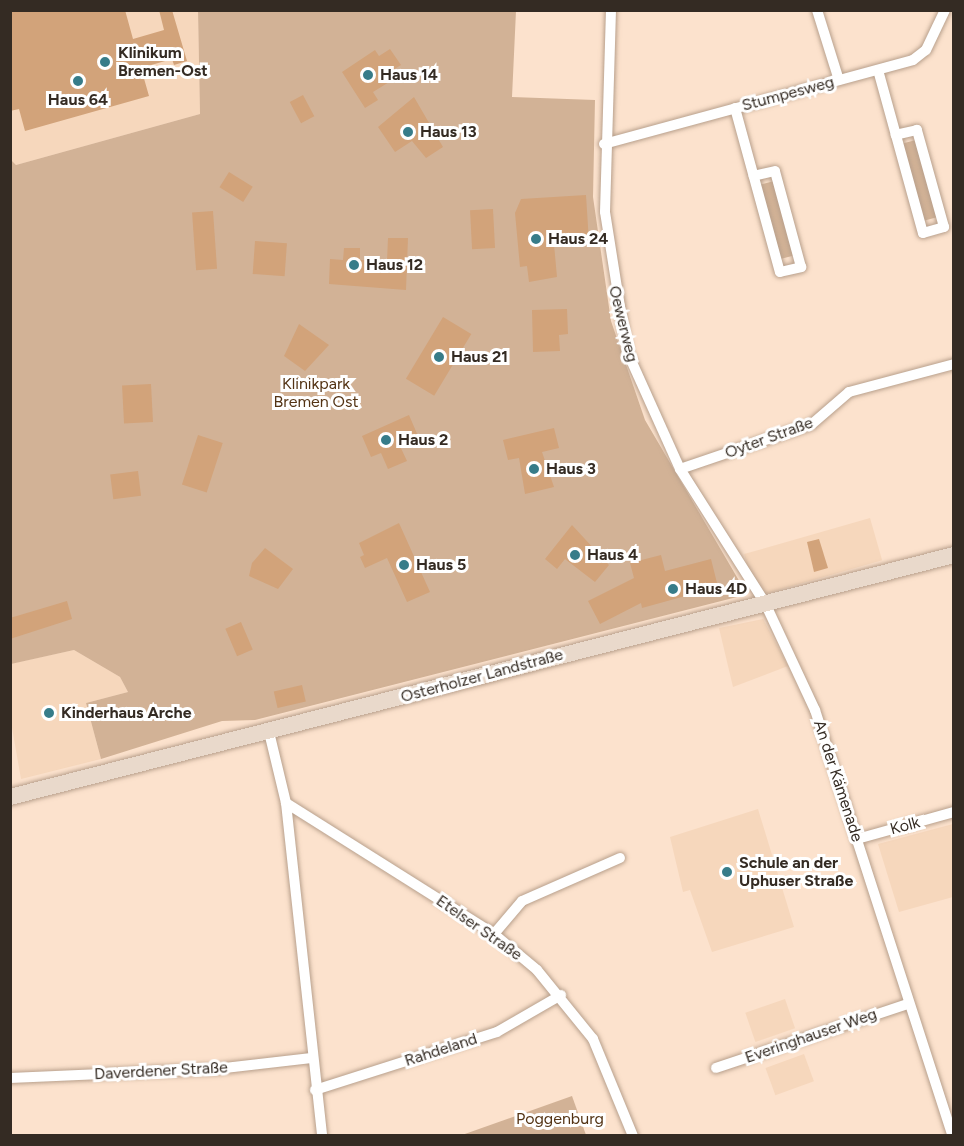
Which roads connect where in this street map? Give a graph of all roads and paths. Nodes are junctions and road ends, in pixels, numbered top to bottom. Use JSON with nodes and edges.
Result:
{"nodes":[{"id":1,"x":611,"y":10,"type":"edge"},
{"id":2,"x":817,"y":10,"type":"edge"},
{"id":3,"x":945,"y":10,"type":"edge"},
{"id":4,"x":878,"y":70,"type":"junction"},
{"id":5,"x":839,"y":80,"type":"junction"},
{"id":6,"x":735,"y":108,"type":"junction"},
{"id":7,"x":896,"y":135,"type":"junction"},
{"id":8,"x":604,"y":144,"type":"junction"},
{"id":9,"x":754,"y":176,"type":"junction"},
{"id":10,"x":954,"y":364,"type":"edge"},
{"id":11,"x":680,"y":469,"type":"junction"},
{"id":12,"x":954,"y":555,"type":"edge"},
{"id":13,"x":765,"y":603,"type":"junction"},
{"id":14,"x":269,"y":732,"type":"junction"},
{"id":15,"x":10,"y":797,"type":"edge"},
{"id":16,"x":286,"y":803,"type":"junction"},
{"id":17,"x":954,"y":812,"type":"edge"},
{"id":18,"x":857,"y":839,"type":"junction"},
{"id":19,"x":620,"y":858,"type":"dead end"},
{"id":20,"x":494,"y":934,"type":"junction"},
{"id":21,"x":561,"y":996,"type":"junction"},
{"id":22,"x":907,"y":1004,"type":"junction"},
{"id":23,"x":311,"y":1058,"type":"junction"},
{"id":24,"x":716,"y":1068,"type":"dead end"},
{"id":25,"x":10,"y":1078,"type":"edge"},
{"id":26,"x":315,"y":1090,"type":"junction"},
{"id":27,"x":322,"y":1136,"type":"edge"},
{"id":28,"x":633,"y":1136,"type":"edge"},
{"id":29,"x":952,"y":1136,"type":"edge"}],
"edges":[{"from":1,"to":8,"type":"street","name":"Oewerweg"},
{"from":2,"to":5,"type":"street"},
{"from":3,"to":4,"type":"street","name":"Stumpesweg"},
{"from":4,"to":5,"type":"street","name":"Stumpesweg"},
{"from":4,"to":7,"type":"street"},
{"from":5,"to":6,"type":"street","name":"Stumpesweg"},
{"from":6,"to":8,"type":"street","name":"Stumpesweg"},
{"from":6,"to":9,"type":"street"},
{"from":7,"to":7,"type":"street"},
{"from":8,"to":11,"type":"street","name":"Oewerweg"},
{"from":9,"to":9,"type":"street"},
{"from":10,"to":11,"type":"street","name":"Oyter Straße"},
{"from":11,"to":13,"type":"street","name":"Oewerweg"},
{"from":12,"to":13,"type":"main road","name":"Osterholzer Landstraße"},
{"from":13,"to":14,"type":"main road","name":"Osterholzer Landstraße"},
{"from":13,"to":18,"type":"street","name":"An der Kämenade"},
{"from":14,"to":15,"type":"main road","name":"Osterholzer Landstraße"},
{"from":14,"to":16,"type":"street"},
{"from":16,"to":20,"type":"street","name":"Etelser Straße"},
{"from":16,"to":23,"type":"street"},
{"from":17,"to":18,"type":"street","name":"Kolk"},
{"from":18,"to":22,"type":"street","name":"An der Kämenade"},
{"from":19,"to":20,"type":"street"},
{"from":20,"to":21,"type":"street","name":"Etelser Straße"},
{"from":21,"to":26,"type":"street","name":"Rahdeland"},
{"from":21,"to":28,"type":"street","name":"Etelser Straße"},
{"from":22,"to":24,"type":"street","name":"Everinghauser Weg"},
{"from":22,"to":29,"type":"street","name":"An der Kämenade"},
{"from":23,"to":25,"type":"street","name":"Daverdener Straße"},
{"from":23,"to":26,"type":"street"},
{"from":26,"to":27,"type":"street"}]}
